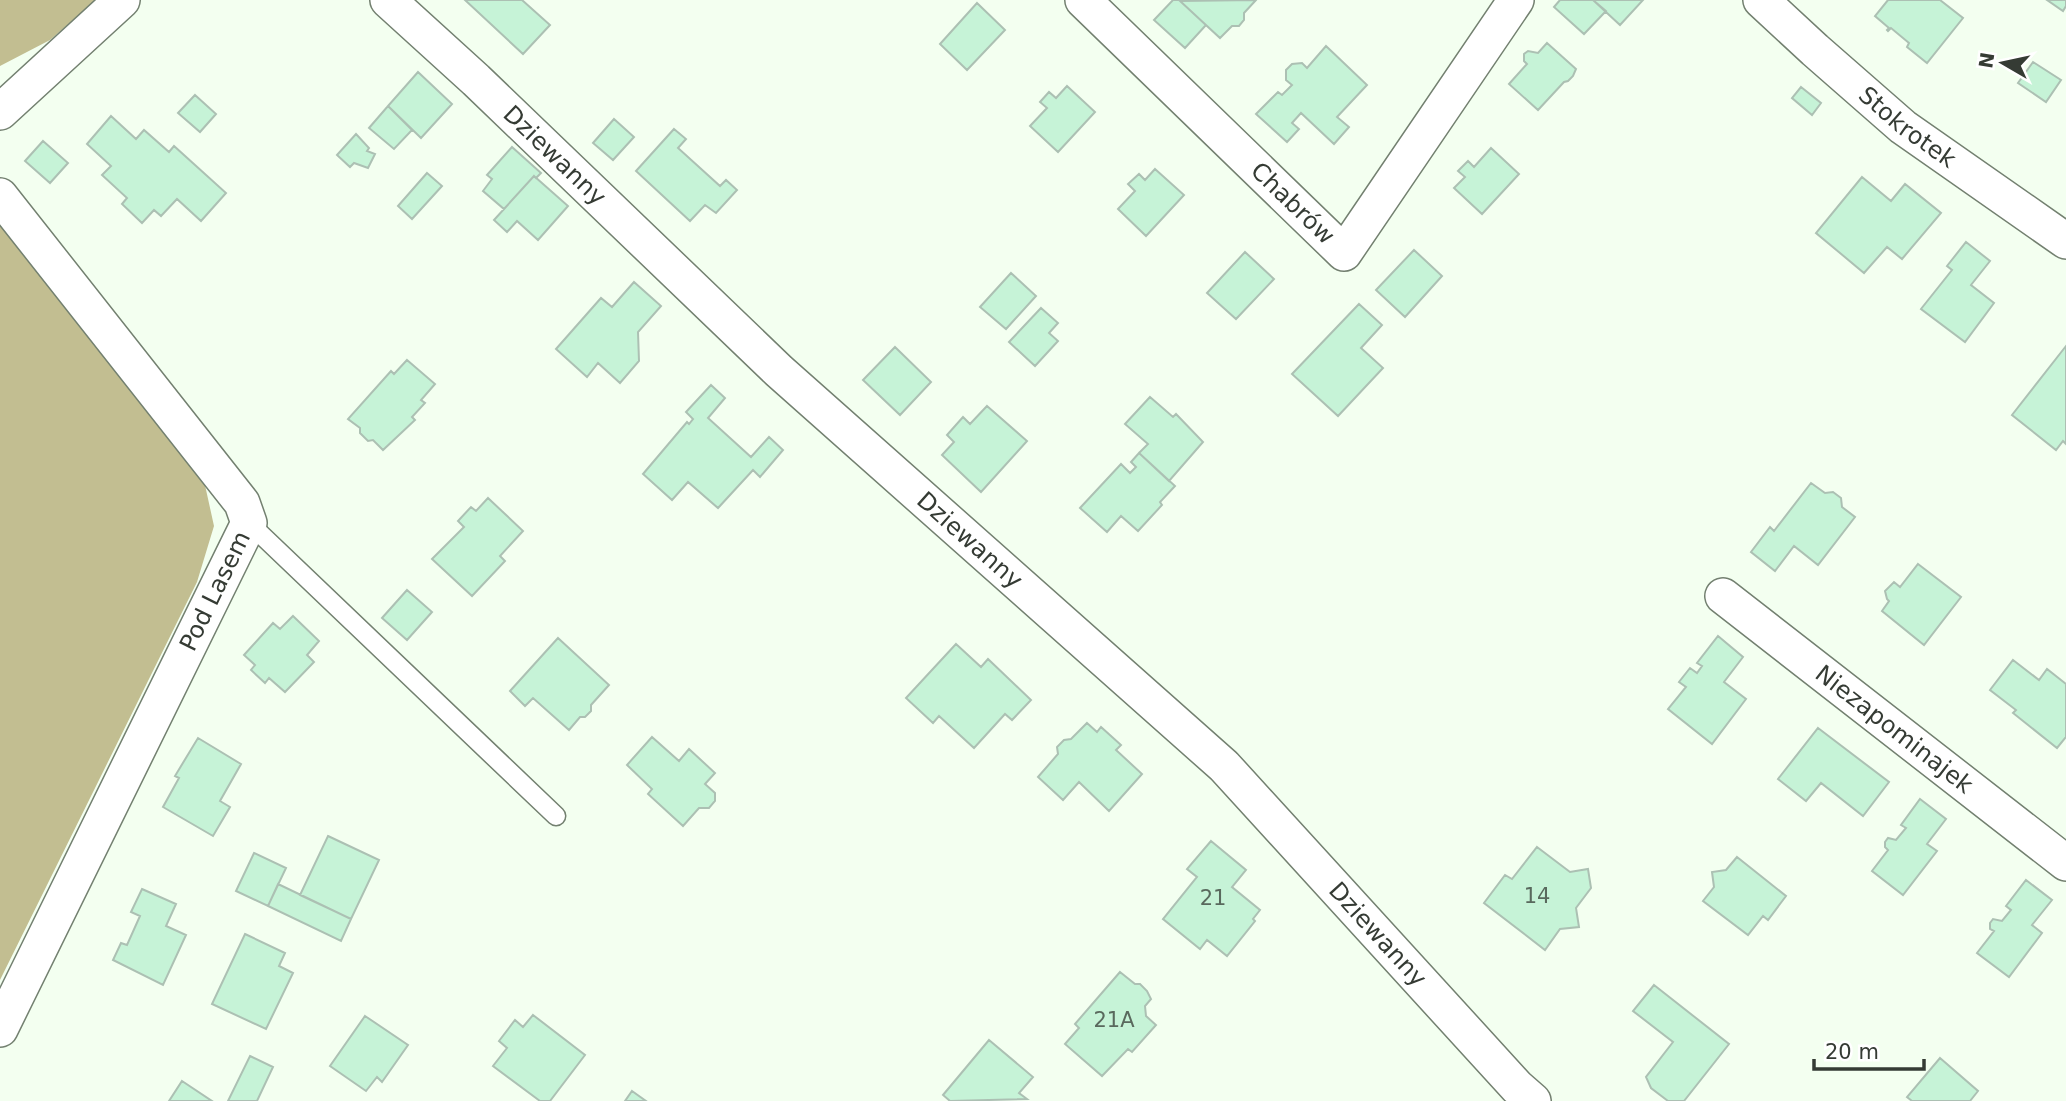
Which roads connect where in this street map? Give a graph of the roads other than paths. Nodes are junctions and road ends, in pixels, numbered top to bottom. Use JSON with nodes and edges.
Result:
{"nodes":[{"id":1,"x":122,"y":0,"type":"edge"},
{"id":2,"x":388,"y":0,"type":"edge"},
{"id":3,"x":1083,"y":0,"type":"edge"},
{"id":4,"x":1516,"y":0,"type":"edge"},
{"id":5,"x":1761,"y":0,"type":"edge"},
{"id":6,"x":0,"y":112,"type":"edge"},
{"id":7,"x":0,"y":196,"type":"edge"},
{"id":8,"x":2066,"y":241,"type":"edge"},
{"id":9,"x":249,"y":523,"type":"junction"},
{"id":10,"x":1723,"y":596,"type":"dead end"},
{"id":11,"x":555,"y":816,"type":"dead end"},
{"id":12,"x":2066,"y":863,"type":"edge"},
{"id":13,"x":0,"y":1030,"type":"edge"},
{"id":14,"x":1533,"y":1101,"type":"edge"}],
"edges":[{"from":1,"to":6,"type":"street"},
{"from":2,"to":14,"type":"street","name":"Dziewanny"},
{"from":3,"to":4,"type":"street","name":"Chabrów"},
{"from":5,"to":8,"type":"street","name":"Stokrotek"},
{"from":7,"to":9,"type":"street","name":"Pod Lasem"},
{"from":9,"to":11,"type":"lane"},
{"from":9,"to":13,"type":"street","name":"Pod Lasem"},
{"from":10,"to":12,"type":"street","name":"Niezapominajek"}]}
